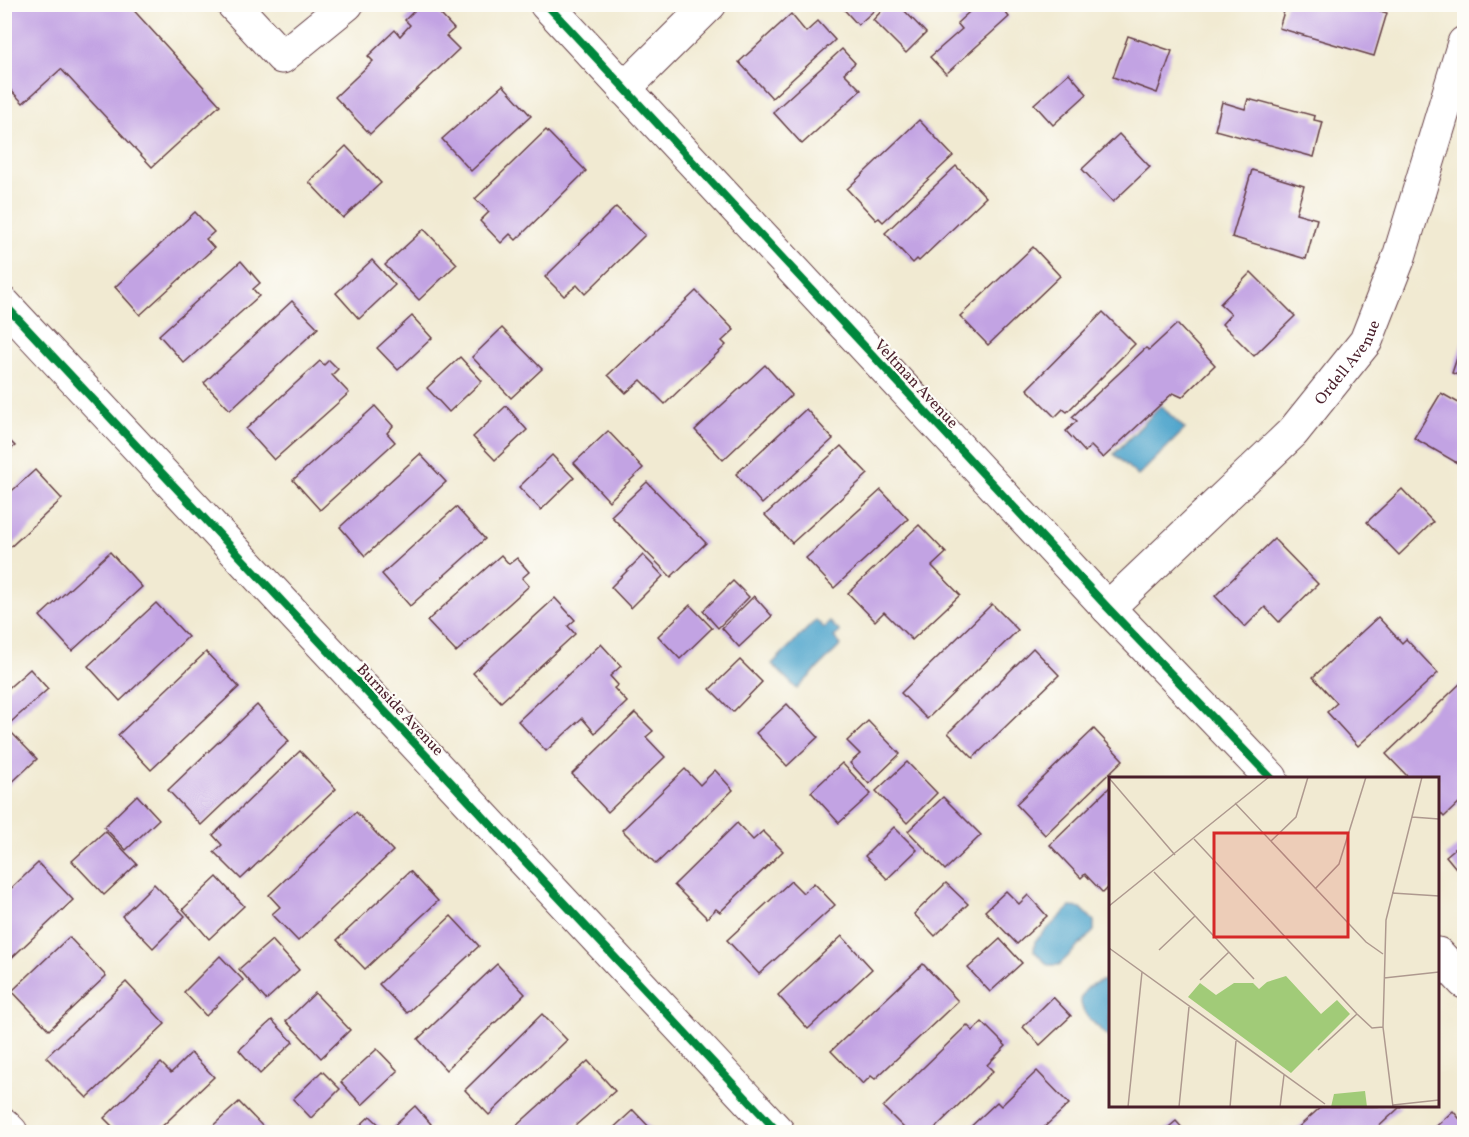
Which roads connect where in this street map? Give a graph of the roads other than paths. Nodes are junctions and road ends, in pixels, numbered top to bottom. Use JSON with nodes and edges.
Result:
{"nodes":[{"id":1,"x":233,"y":4,"type":"edge"},
{"id":2,"x":347,"y":4,"type":"edge"},
{"id":3,"x":546,"y":4,"type":"edge"},
{"id":4,"x":710,"y":4,"type":"edge"},
{"id":5,"x":1464,"y":43,"type":"edge"},
{"id":6,"x":624,"y":89,"type":"junction"},
{"id":7,"x":4,"y":304,"type":"edge"},
{"id":8,"x":1108,"y":608,"type":"junction"},
{"id":9,"x":1270,"y":777,"type":"edge"},
{"id":10,"x":1439,"y":956,"type":"edge"},
{"id":11,"x":1464,"y":982,"type":"edge"},
{"id":12,"x":4,"y":1125,"type":"edge"},
{"id":13,"x":11,"y":1132,"type":"edge"},
{"id":14,"x":778,"y":1132,"type":"edge"}],
"edges":[{"from":1,"to":2,"type":"street"},
{"from":3,"to":6,"type":"street","name":"Veltman Avenue"},
{"from":4,"to":6,"type":"street"},
{"from":5,"to":8,"type":"street","name":"Ordell Avenue"},
{"from":6,"to":8,"type":"street","name":"Veltman Avenue"},
{"from":7,"to":14,"type":"street","name":"Burnside Avenue"},
{"from":8,"to":9,"type":"street","name":"Veltman Avenue"},
{"from":10,"to":11,"type":"street"},
{"from":12,"to":13,"type":"street"}]}
